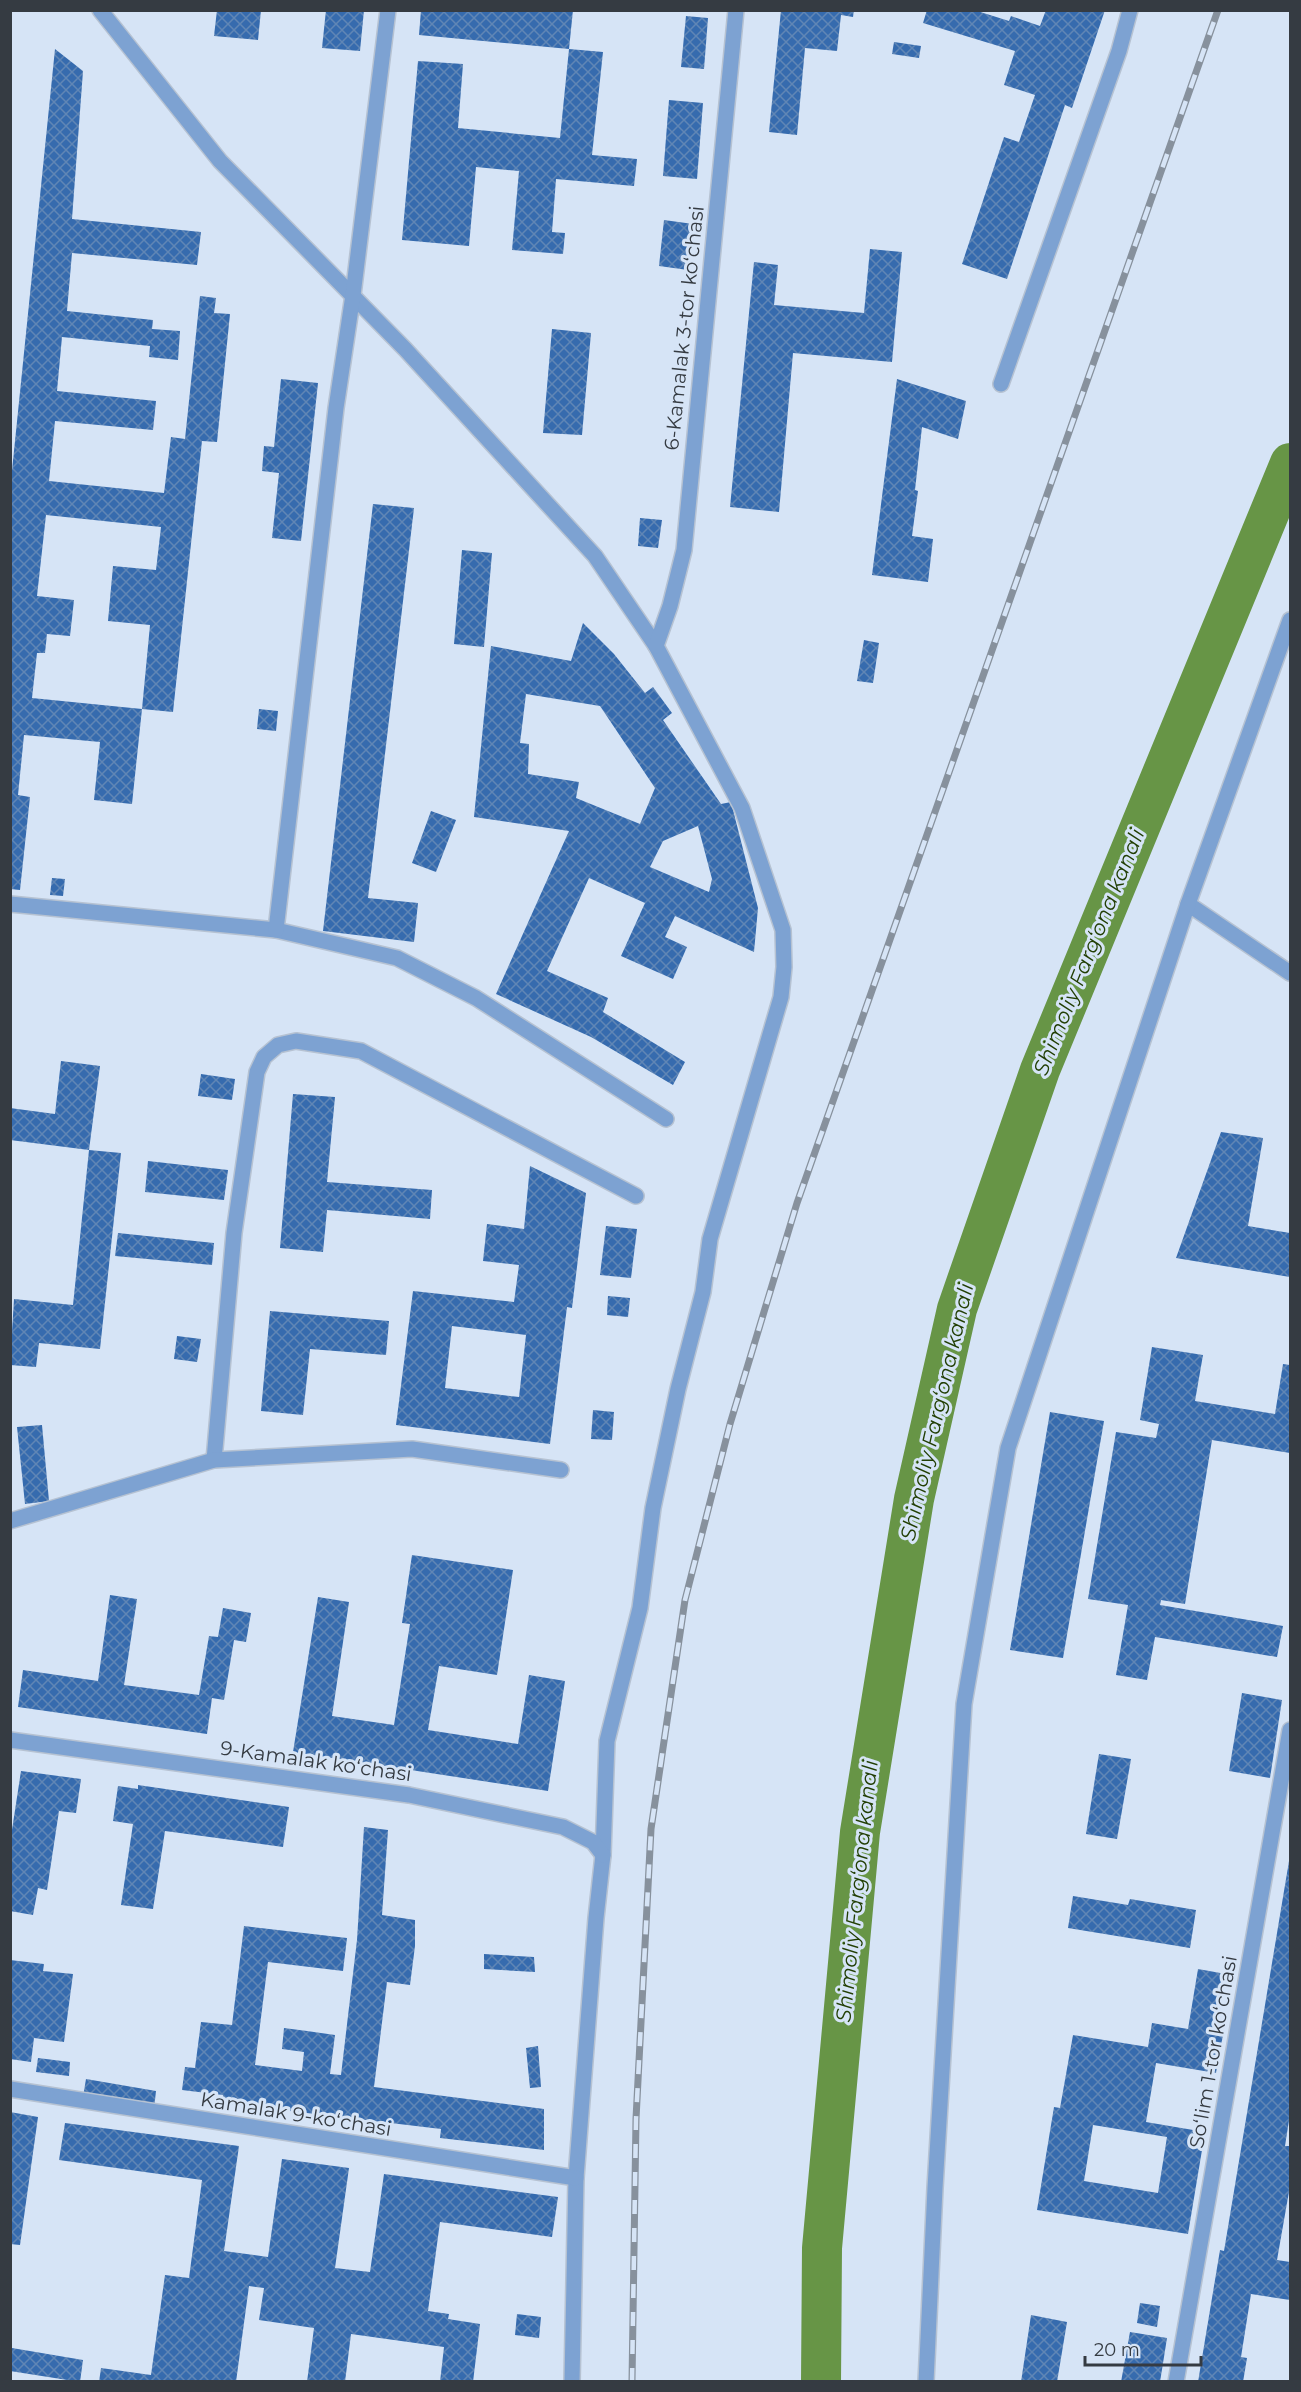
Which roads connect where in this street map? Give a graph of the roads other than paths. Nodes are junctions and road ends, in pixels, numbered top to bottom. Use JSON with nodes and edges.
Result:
{"nodes":[{"id":1,"x":100,"y":10,"type":"edge"},
{"id":2,"x":388,"y":10,"type":"edge"},
{"id":3,"x":736,"y":10,"type":"edge"},
{"id":4,"x":1130,"y":10,"type":"edge"},
{"id":5,"x":353,"y":295,"type":"junction"},
{"id":6,"x":1001,"y":384,"type":"dead end"},
{"id":7,"x":1290,"y":620,"type":"edge"},
{"id":8,"x":656,"y":646,"type":"junction"},
{"id":9,"x":10,"y":904,"type":"edge"},
{"id":10,"x":1188,"y":904,"type":"junction"},
{"id":11,"x":276,"y":930,"type":"junction"},
{"id":12,"x":1290,"y":974,"type":"edge"},
{"id":13,"x":666,"y":1119,"type":"dead end"},
{"id":14,"x":636,"y":1196,"type":"dead end"},
{"id":15,"x":214,"y":1460,"type":"junction"},
{"id":16,"x":561,"y":1470,"type":"dead end"},
{"id":17,"x":10,"y":1521,"type":"edge"},
{"id":18,"x":1290,"y":1730,"type":"edge"},
{"id":19,"x":10,"y":1740,"type":"edge"},
{"id":20,"x":603,"y":1855,"type":"junction"},
{"id":21,"x":10,"y":2089,"type":"edge"},
{"id":22,"x":576,"y":2178,"type":"junction"},
{"id":23,"x":572,"y":2382,"type":"edge"},
{"id":24,"x":926,"y":2382,"type":"edge"},
{"id":25,"x":1176,"y":2382,"type":"edge"}],
"edges":[{"from":1,"to":5,"type":"street"},
{"from":2,"to":5,"type":"street"},
{"from":3,"to":8,"type":"street","name":"6-Kamalak 3-tor koʻchasi"},
{"from":4,"to":6,"type":"street"},
{"from":5,"to":8,"type":"street"},
{"from":5,"to":11,"type":"street"},
{"from":7,"to":10,"type":"street"},
{"from":8,"to":20,"type":"street"},
{"from":9,"to":11,"type":"street"},
{"from":10,"to":12,"type":"street"},
{"from":10,"to":24,"type":"street"},
{"from":11,"to":13,"type":"street"},
{"from":14,"to":15,"type":"street"},
{"from":15,"to":16,"type":"street"},
{"from":15,"to":17,"type":"street"},
{"from":18,"to":25,"type":"street","name":"Soʻlim 1-tor koʻchasi"},
{"from":19,"to":20,"type":"street","name":"9-Kamalak koʻchasi"},
{"from":20,"to":22,"type":"street"},
{"from":21,"to":22,"type":"street","name":"Kamalak 9-koʻchasi"},
{"from":22,"to":23,"type":"street"}]}
